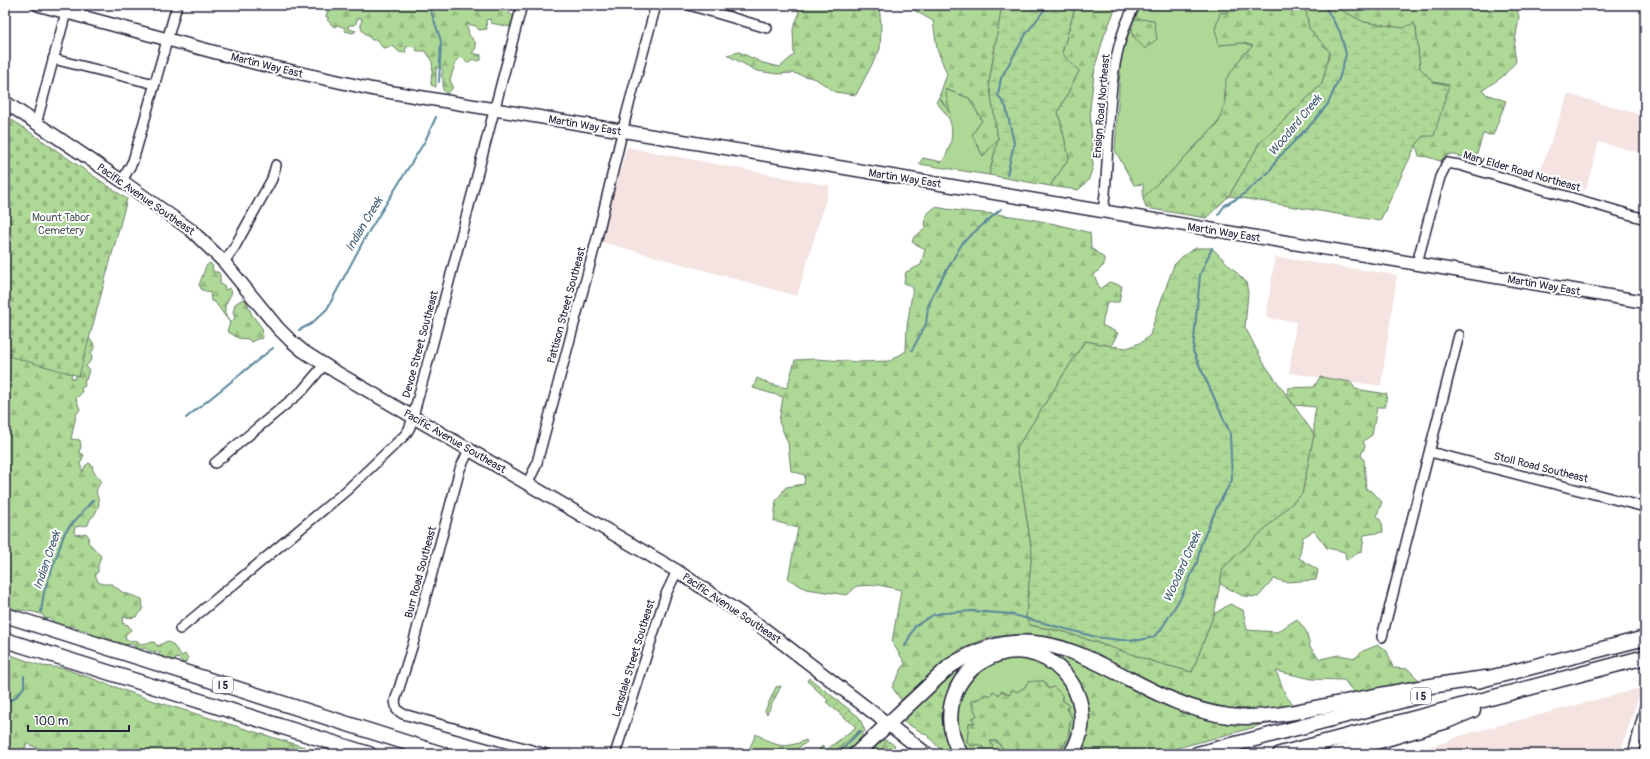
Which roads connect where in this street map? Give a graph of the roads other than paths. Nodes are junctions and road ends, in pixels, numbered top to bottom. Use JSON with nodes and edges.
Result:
{"nodes":[{"id":1,"x":39,"y":5,"type":"edge"},
{"id":2,"x":177,"y":5,"type":"edge"},
{"id":3,"x":522,"y":5,"type":"edge"},
{"id":4,"x":656,"y":5,"type":"edge"},
{"id":5,"x":690,"y":5,"type":"edge"},
{"id":6,"x":1135,"y":5,"type":"edge"},
{"id":7,"x":67,"y":8,"type":"edge"},
{"id":8,"x":767,"y":28,"type":"dead end"},
{"id":9,"x":168,"y":39,"type":"junction"},
{"id":10,"x":53,"y":59,"type":"junction"},
{"id":11,"x":154,"y":84,"type":"junction"},
{"id":12,"x":5,"y":102,"type":"edge"},
{"id":13,"x":495,"y":110,"type":"junction"},
{"id":14,"x":36,"y":124,"type":"junction"},
{"id":15,"x":622,"y":131,"type":"junction"},
{"id":16,"x":276,"y":165,"type":"dead end"},
{"id":17,"x":122,"y":181,"type":"junction"},
{"id":18,"x":1103,"y":212,"type":"junction"},
{"id":19,"x":1645,"y":219,"type":"edge"},
{"id":20,"x":224,"y":262,"type":"junction"},
{"id":21,"x":1417,"y":263,"type":"junction"},
{"id":22,"x":1645,"y":302,"type":"edge"},
{"id":23,"x":1459,"y":335,"type":"dead end"},
{"id":24,"x":324,"y":365,"type":"junction"},
{"id":25,"x":413,"y":416,"type":"junction"},
{"id":26,"x":469,"y":450,"type":"junction"},
{"id":27,"x":1430,"y":452,"type":"junction"},
{"id":28,"x":215,"y":464,"type":"dead end"},
{"id":29,"x":527,"y":484,"type":"junction"},
{"id":30,"x":1645,"y":506,"type":"edge"},
{"id":31,"x":678,"y":572,"type":"junction"},
{"id":32,"x":5,"y":615,"type":"edge"},
{"id":33,"x":180,"y":628,"type":"dead end"},
{"id":34,"x":1382,"y":637,"type":"dead end"},
{"id":35,"x":1645,"y":638,"type":"edge"},
{"id":36,"x":5,"y":640,"type":"edge"},
{"id":37,"x":1645,"y":656,"type":"edge"},
{"id":38,"x":1486,"y":678,"type":"junction"},
{"id":39,"x":1514,"y":692,"type":"junction"},
{"id":40,"x":1645,"y":707,"type":"edge"},
{"id":41,"x":888,"y":724,"type":"junction"},
{"id":42,"x":369,"y":754,"type":"edge"},
{"id":43,"x":442,"y":754,"type":"edge"},
{"id":44,"x":546,"y":754,"type":"edge"},
{"id":45,"x":615,"y":754,"type":"edge"},
{"id":46,"x":856,"y":754,"type":"edge"},
{"id":47,"x":927,"y":754,"type":"edge"},
{"id":48,"x":961,"y":754,"type":"edge"},
{"id":49,"x":1071,"y":754,"type":"edge"},
{"id":50,"x":1197,"y":754,"type":"edge"},
{"id":51,"x":1280,"y":754,"type":"edge"},
{"id":52,"x":1335,"y":754,"type":"edge"},
{"id":53,"x":1633,"y":754,"type":"edge"}],
"edges":[{"from":1,"to":7,"type":"main road","name":"Martin Way East"},
{"from":2,"to":9,"type":"street"},
{"from":3,"to":13,"type":"street","name":"Devoe Street Southeast"},
{"from":4,"to":15,"type":"street","name":"Pattison Street Southeast"},
{"from":5,"to":8,"type":"street"},
{"from":6,"to":18,"type":"street","name":"Ensign Road Northeast"},
{"from":7,"to":9,"type":"main road","name":"Martin Way East"},
{"from":7,"to":10,"type":"street"},
{"from":9,"to":11,"type":"street"},
{"from":9,"to":13,"type":"main road","name":"Martin Way East"},
{"from":10,"to":11,"type":"street"},
{"from":10,"to":14,"type":"street"},
{"from":11,"to":17,"type":"street"},
{"from":12,"to":14,"type":"main road","name":"Pacific Avenue Southeast"},
{"from":13,"to":15,"type":"main road","name":"Martin Way East"},
{"from":13,"to":25,"type":"street","name":"Devoe Street Southeast"},
{"from":14,"to":17,"type":"main road","name":"Pacific Avenue Southeast"},
{"from":15,"to":18,"type":"main road","name":"Martin Way East"},
{"from":15,"to":29,"type":"street","name":"Pattison Street Southeast"},
{"from":16,"to":20,"type":"street"},
{"from":17,"to":20,"type":"main road","name":"Pacific Avenue Southeast"},
{"from":18,"to":21,"type":"main road","name":"Martin Way East"},
{"from":19,"to":21,"type":"street","name":"Mary Elder Road Northeast"},
{"from":20,"to":24,"type":"main road","name":"Pacific Avenue Southeast"},
{"from":21,"to":22,"type":"main road","name":"Martin Way East"},
{"from":23,"to":27,"type":"street"},
{"from":24,"to":25,"type":"main road","name":"Pacific Avenue Southeast"},
{"from":24,"to":28,"type":"street"},
{"from":25,"to":26,"type":"main road","name":"Pacific Avenue Southeast"},
{"from":25,"to":33,"type":"street","name":"Devoe Street Southeast"},
{"from":26,"to":29,"type":"main road","name":"Pacific Avenue Southeast"},
{"from":26,"to":44,"type":"street","name":"Burr Road Southeast"},
{"from":27,"to":30,"type":"street","name":"Stoll Road Southeast"},
{"from":27,"to":34,"type":"street"},
{"from":29,"to":31,"type":"main road","name":"Pacific Avenue Southeast"},
{"from":31,"to":41,"type":"main road","name":"Pacific Avenue Southeast"},
{"from":31,"to":45,"type":"street","name":"Lansdale Street Southeast"},
{"from":32,"to":43,"type":"highway","number":"I 5"},
{"from":35,"to":38,"type":"highway","number":"I 5"},
{"from":36,"to":42,"type":"highway","number":"I 5"},
{"from":37,"to":39,"type":"highway","number":"I 5"},
{"from":38,"to":41,"type":"highway"},
{"from":38,"to":50,"type":"highway","number":"I 5"},
{"from":39,"to":51,"type":"highway","number":"I 5"},
{"from":39,"to":52,"type":"highway"},
{"from":40,"to":53,"type":"street"},
{"from":41,"to":46,"type":"highway"},
{"from":41,"to":47,"type":"main road","name":"Pacific Avenue Southeast"},
{"from":48,"to":49,"type":"highway"}]}
